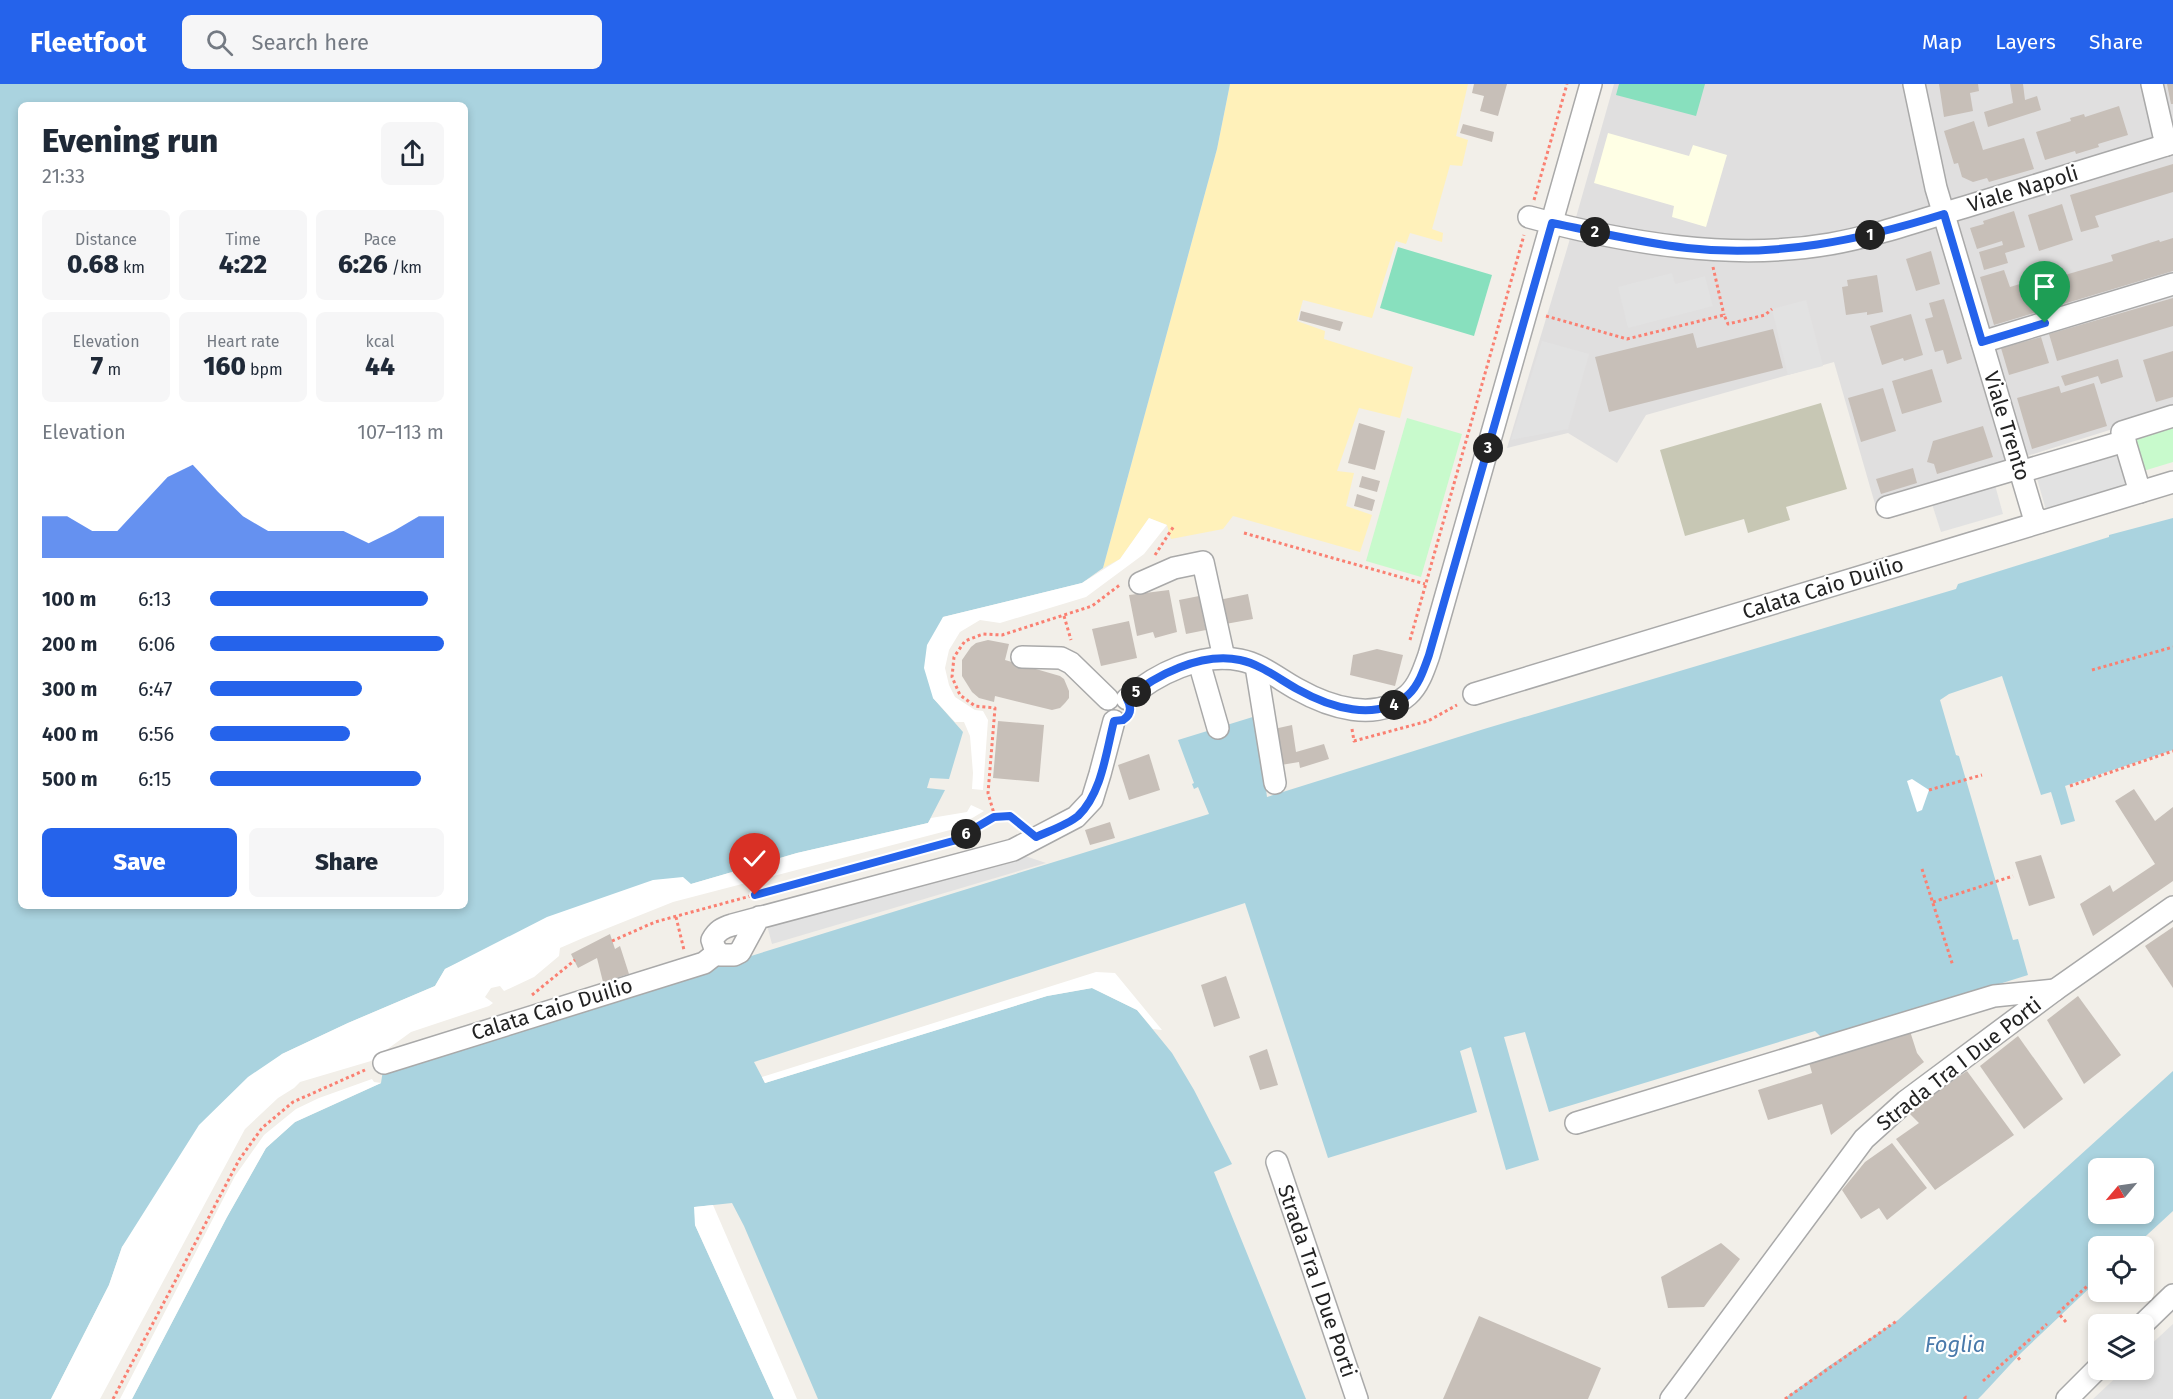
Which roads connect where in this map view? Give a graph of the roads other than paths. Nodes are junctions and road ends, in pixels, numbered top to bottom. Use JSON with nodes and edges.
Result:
{"nodes":[{"id":1,"x":1592,"y":84,"type":"edge"},
{"id":2,"x":1914,"y":84,"type":"edge"},
{"id":3,"x":2152,"y":84,"type":"edge"},
{"id":4,"x":2169,"y":144,"type":"edge"},
{"id":5,"x":1944,"y":214,"type":"junction"},
{"id":6,"x":1529,"y":217,"type":"road end"},
{"id":7,"x":1552,"y":223,"type":"junction"},
{"id":8,"x":2173,"y":284,"type":"edge"},
{"id":9,"x":1982,"y":342,"type":"junction"},
{"id":10,"x":2173,"y":416,"type":"edge"},
{"id":11,"x":2125,"y":441,"type":"junction"},
{"id":12,"x":2019,"y":470,"type":"junction"},
{"id":13,"x":2173,"y":482,"type":"edge"},
{"id":14,"x":2139,"y":492,"type":"junction"},
{"id":15,"x":1887,"y":507,"type":"dead end"},
{"id":16,"x":2040,"y":522,"type":"junction"},
{"id":17,"x":1140,"y":582,"type":"dead end"},
{"id":18,"x":1022,"y":657,"type":"dead end"},
{"id":19,"x":1224,"y":658,"type":"junction"},
{"id":20,"x":1199,"y":662,"type":"junction"},
{"id":21,"x":1256,"y":666,"type":"junction"},
{"id":22,"x":1474,"y":694,"type":"dead end"},
{"id":23,"x":1118,"y":699,"type":"junction"},
{"id":24,"x":1218,"y":728,"type":"dead end"},
{"id":25,"x":1275,"y":783,"type":"dead end"},
{"id":26,"x":2173,"y":907,"type":"edge"},
{"id":27,"x":2055,"y":990,"type":"junction"},
{"id":28,"x":384,"y":1063,"type":"road end"},
{"id":29,"x":1576,"y":1123,"type":"dead end"},
{"id":30,"x":1277,"y":1162,"type":"dead end"},
{"id":31,"x":2173,"y":1295,"type":"edge"},
{"id":32,"x":2153,"y":1314,"type":"edge"},
{"id":33,"x":2088,"y":1378,"type":"edge"},
{"id":34,"x":1357,"y":1399,"type":"edge"},
{"id":35,"x":1671,"y":1399,"type":"edge"},
{"id":36,"x":2067,"y":1399,"type":"edge"}],
"edges":[{"from":1,"to":7,"type":"street"},
{"from":2,"to":5,"type":"street","name":"Viale Trento"},
{"from":3,"to":4,"type":"street"},
{"from":4,"to":5,"type":"street","name":"Viale Napoli"},
{"from":5,"to":7,"type":"street","name":"Viale Napoli"},
{"from":5,"to":9,"type":"street","name":"Viale Trento"},
{"from":6,"to":7,"type":"street","name":"Viale Napoli"},
{"from":7,"to":21,"type":"street"},
{"from":8,"to":9,"type":"street"},
{"from":9,"to":12,"type":"street","name":"Viale Trento"},
{"from":10,"to":11,"type":"street"},
{"from":11,"to":12,"type":"street"},
{"from":11,"to":14,"type":"street"},
{"from":12,"to":15,"type":"street"},
{"from":12,"to":16,"type":"street","name":"Viale Trento"},
{"from":13,"to":14,"type":"street","name":"Calata Caio Duilio"},
{"from":14,"to":16,"type":"street","name":"Calata Caio Duilio"},
{"from":16,"to":22,"type":"street","name":"Calata Caio Duilio"},
{"from":17,"to":19,"type":"street"},
{"from":18,"to":23,"type":"street"},
{"from":19,"to":20,"type":"street"},
{"from":19,"to":21,"type":"street"},
{"from":20,"to":23,"type":"street"},
{"from":20,"to":24,"type":"street"},
{"from":21,"to":25,"type":"street"},
{"from":23,"to":28,"type":"street","name":"Calata Caio Duilio"},
{"from":26,"to":27,"type":"street","name":"Strada Tra I Due Porti"},
{"from":27,"to":29,"type":"street"},
{"from":27,"to":35,"type":"street","name":"Strada Tra I Due Porti"},
{"from":30,"to":34,"type":"street","name":"Strada Tra I Due Porti"},
{"from":31,"to":32,"type":"street"},
{"from":33,"to":36,"type":"street"}]}
